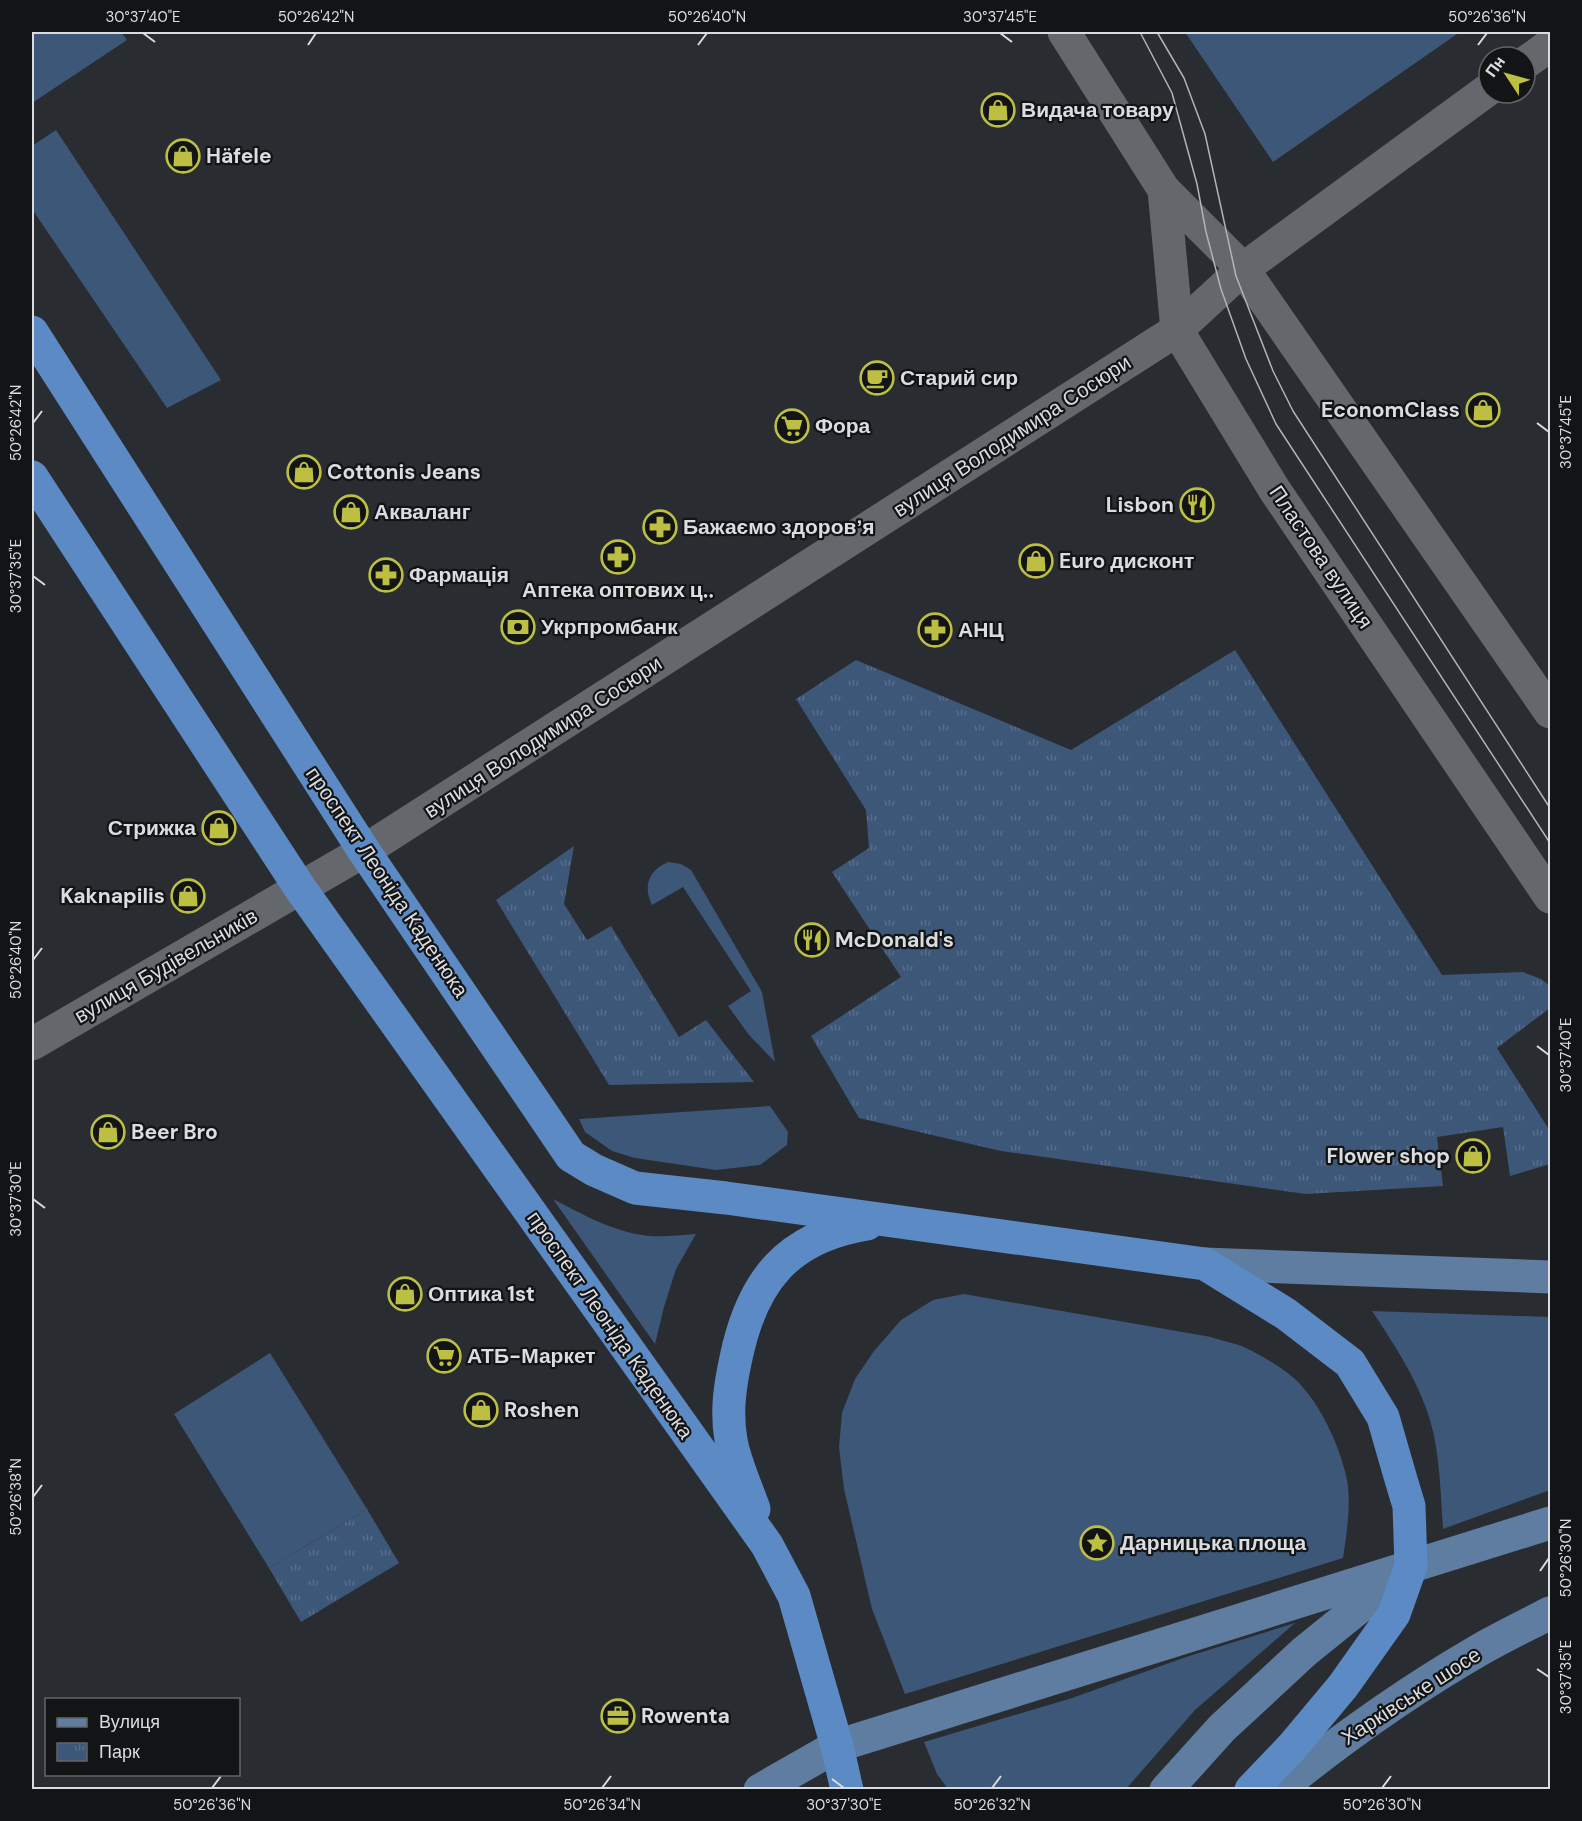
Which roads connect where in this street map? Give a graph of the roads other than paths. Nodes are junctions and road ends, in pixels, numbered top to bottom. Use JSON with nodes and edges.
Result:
{"nodes":[{"id":1,"x":1064,"y":32,"type":"edge"},
{"id":2,"x":1551,"y":45,"type":"edge"},
{"id":3,"x":1537,"y":55,"type":"edge"},
{"id":4,"x":1477,"y":98,"type":"edge"},
{"id":5,"x":1164,"y":190,"type":"junction"},
{"id":6,"x":1244,"y":269,"type":"junction"},
{"id":7,"x":1177,"y":330,"type":"junction"},
{"id":8,"x":32,"y":332,"type":"edge"},
{"id":9,"x":32,"y":477,"type":"edge"},
{"id":10,"x":1551,"y":712,"type":"edge"},
{"id":11,"x":364,"y":851,"type":"junction"},
{"id":12,"x":300,"y":888,"type":"junction"},
{"id":13,"x":1551,"y":897,"type":"edge"},
{"id":14,"x":32,"y":1044,"type":"edge"},
{"id":15,"x":886,"y":1221,"type":"junction"},
{"id":16,"x":1205,"y":1264,"type":"junction"},
{"id":17,"x":1551,"y":1277,"type":"edge"},
{"id":18,"x":1551,"y":1523,"type":"edge"},
{"id":19,"x":766,"y":1545,"type":"junction"},
{"id":20,"x":1411,"y":1566,"type":"junction"},
{"id":21,"x":1551,"y":1613,"type":"edge"},
{"id":22,"x":837,"y":1746,"type":"junction"},
{"id":23,"x":760,"y":1790,"type":"edge"},
{"id":24,"x":847,"y":1790,"type":"edge"},
{"id":25,"x":871,"y":1790,"type":"edge"},
{"id":26,"x":1166,"y":1790,"type":"edge"},
{"id":27,"x":1251,"y":1790,"type":"edge"},
{"id":28,"x":1278,"y":1790,"type":"edge"}],
"edges":[{"from":1,"to":5,"type":"street","name":"Пластова вулиця"},
{"from":2,"to":3,"type":"street"},
{"from":4,"to":6,"type":"street","name":"вулиця Володимира Сосюри"},
{"from":5,"to":6,"type":"street","name":"Пластова вулиця"},
{"from":5,"to":7,"type":"street","name":"Пластова вулиця"},
{"from":6,"to":7,"type":"street","name":"вулиця Володимира Сосюри"},
{"from":6,"to":10,"type":"street","name":"Пластова вулиця"},
{"from":7,"to":11,"type":"street","name":"вулиця Володимира Сосюри"},
{"from":7,"to":13,"type":"street","name":"Пластова вулиця"},
{"from":8,"to":11,"type":"highway","name":"проспект Леоніда Каденюка"},
{"from":9,"to":12,"type":"highway","name":"проспект Леоніда Каденюка"},
{"from":11,"to":12,"type":"street","name":"вулиця Володимира Сосюри"},
{"from":11,"to":15,"type":"highway","name":"проспект Леоніда Каденюка"},
{"from":12,"to":14,"type":"street","name":"вулиця Будівельників"},
{"from":12,"to":19,"type":"highway","name":"проспект Леоніда Каденюка"},
{"from":15,"to":16,"type":"highway"},
{"from":15,"to":19,"type":"highway"},
{"from":16,"to":17,"type":"main road"},
{"from":16,"to":20,"type":"highway"},
{"from":18,"to":20,"type":"main road"},
{"from":19,"to":22,"type":"highway"},
{"from":20,"to":22,"type":"main road"},
{"from":20,"to":26,"type":"main road"},
{"from":20,"to":27,"type":"highway"},
{"from":21,"to":28,"type":"main road","name":"Харківське шосе"},
{"from":22,"to":23,"type":"main road"},
{"from":22,"to":24,"type":"highway"},
{"from":22,"to":25,"type":"highway"}]}
